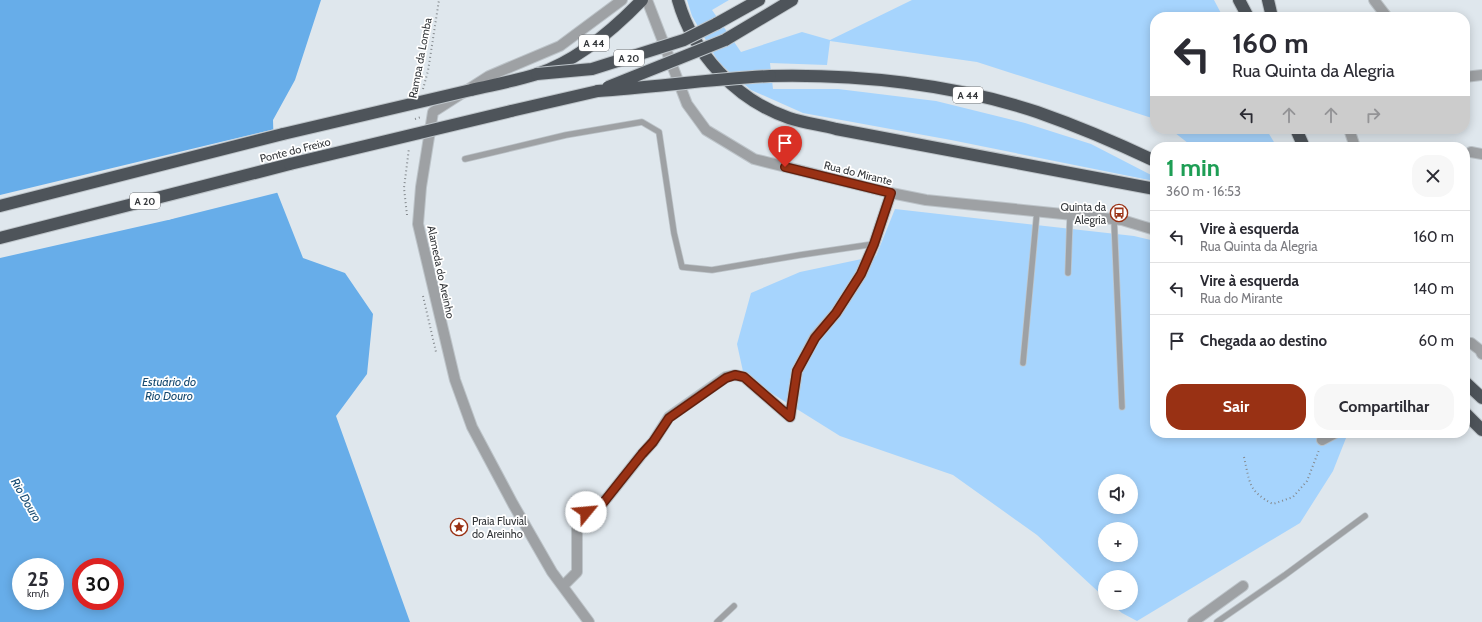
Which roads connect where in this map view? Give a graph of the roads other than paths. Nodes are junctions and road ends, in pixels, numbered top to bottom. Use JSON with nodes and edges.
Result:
{"nodes":[{"id":1,"x":622,"y":0,"type":"edge"},
{"id":2,"x":642,"y":0,"type":"edge"},
{"id":3,"x":647,"y":0,"type":"edge"},
{"id":4,"x":678,"y":0,"type":"edge"},
{"id":5,"x":759,"y":0,"type":"edge"},
{"id":6,"x":792,"y":0,"type":"edge"},
{"id":7,"x":1239,"y":0,"type":"edge"},
{"id":8,"x":1268,"y":0,"type":"edge"},
{"id":9,"x":1374,"y":0,"type":"edge"},
{"id":10,"x":1245,"y":12,"type":"edge"},
{"id":11,"x":1271,"y":12,"type":"edge"},
{"id":12,"x":1383,"y":12,"type":"edge"},
{"id":13,"x":537,"y":74,"type":"junction"},
{"id":14,"x":1482,"y":75,"type":"edge"},
{"id":15,"x":1470,"y":76,"type":"edge"},
{"id":16,"x":598,"y":91,"type":"junction"},
{"id":17,"x":1471,"y":152,"type":"dead end"},
{"id":18,"x":1482,"y":154,"type":"edge"},
{"id":19,"x":465,"y":159,"type":"dead end"},
{"id":20,"x":1150,"y":159,"type":"edge"},
{"id":21,"x":1150,"y":188,"type":"edge"},
{"id":22,"x":891,"y":193,"type":"junction"},
{"id":23,"x":0,"y":206,"type":"edge"},
{"id":24,"x":1037,"y":211,"type":"junction"},
{"id":25,"x":1070,"y":215,"type":"junction"},
{"id":26,"x":1114,"y":219,"type":"junction"},
{"id":27,"x":1150,"y":229,"type":"edge"},
{"id":28,"x":0,"y":238,"type":"edge"},
{"id":29,"x":874,"y":244,"type":"junction"},
{"id":30,"x":1068,"y":273,"type":"dead end"},
{"id":31,"x":1470,"y":342,"type":"edge"},
{"id":32,"x":1482,"y":354,"type":"edge"},
{"id":33,"x":1023,"y":363,"type":"dead end"},
{"id":34,"x":1470,"y":387,"type":"edge"},
{"id":35,"x":1482,"y":398,"type":"edge"},
{"id":36,"x":1122,"y":408,"type":"dead end"},
{"id":37,"x":1470,"y":418,"type":"edge"},
{"id":38,"x":1482,"y":430,"type":"edge"},
{"id":39,"x":1325,"y":438,"type":"edge"},
{"id":40,"x":1322,"y":440,"type":"road end"},
{"id":41,"x":1365,"y":516,"type":"dead end"},
{"id":42,"x":563,"y":586,"type":"junction"},
{"id":43,"x":1243,"y":586,"type":"dead end"},
{"id":44,"x":734,"y":606,"type":"dead end"},
{"id":45,"x":589,"y":622,"type":"edge"},
{"id":46,"x":717,"y":622,"type":"edge"},
{"id":47,"x":1193,"y":622,"type":"edge"},
{"id":48,"x":1217,"y":622,"type":"edge"}],
"edges":[{"from":1,"to":42,"type":"street","name":"Alameda do Areinho"},
{"from":2,"to":13,"type":"highway","number":"A 44"},
{"from":3,"to":22,"type":"street","name":"Rua do Mirante"},
{"from":4,"to":21,"type":"highway"},
{"from":5,"to":13,"type":"highway","number":"A 20","bridge":true},
{"from":6,"to":16,"type":"highway","number":"A 20","bridge":true},
{"from":7,"to":10,"type":"highway"},
{"from":8,"to":11,"type":"highway"},
{"from":9,"to":12,"type":"street"},
{"from":13,"to":23,"type":"highway","name":"Ponte do Freixo","number":"A 20","bridge":true},
{"from":14,"to":15,"type":"street"},
{"from":16,"to":20,"type":"highway","number":"A 44","bridge":true},
{"from":16,"to":28,"type":"highway","name":"Ponte do Freixo","number":"A 20","bridge":true},
{"from":17,"to":18,"type":"street"},
{"from":19,"to":29,"type":"lane"},
{"from":22,"to":24,"type":"street","name":"Rua do Mirante"},
{"from":22,"to":29,"type":"street"},
{"from":24,"to":25,"type":"street","name":"Rua do Mirante"},
{"from":24,"to":33,"type":"lane"},
{"from":25,"to":26,"type":"street","name":"Rua do Mirante"},
{"from":25,"to":30,"type":"lane"},
{"from":26,"to":27,"type":"street","name":"Rua do Mirante"},
{"from":26,"to":36,"type":"lane"},
{"from":29,"to":42,"type":"street"},
{"from":31,"to":32,"type":"street"},
{"from":34,"to":35,"type":"highway"},
{"from":37,"to":38,"type":"highway"},
{"from":39,"to":40,"type":"street"},
{"from":41,"to":48,"type":"lane"},
{"from":42,"to":45,"type":"street","name":"Alameda do Areinho"},
{"from":43,"to":47,"type":"street"},
{"from":44,"to":46,"type":"lane"}]}
